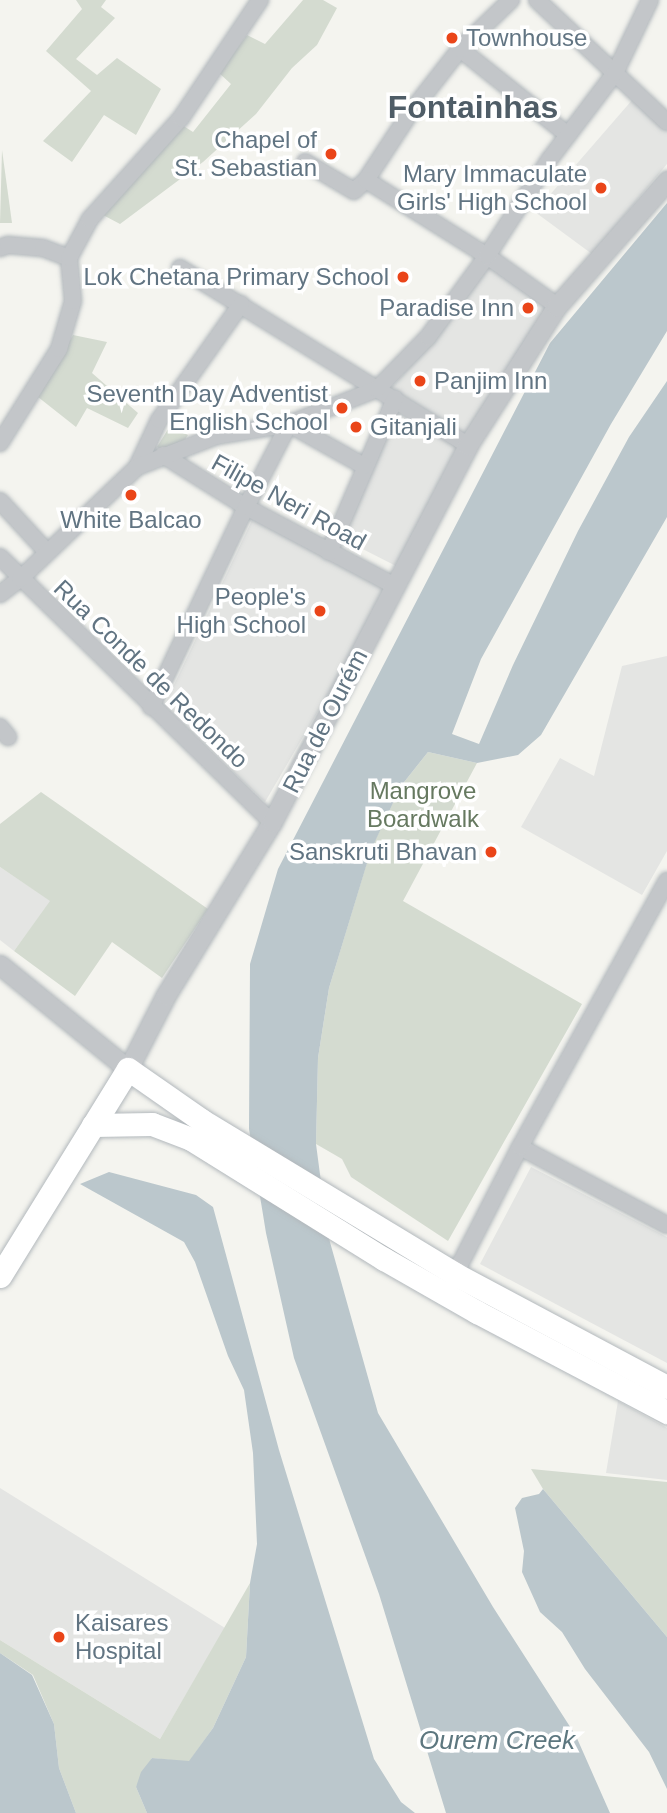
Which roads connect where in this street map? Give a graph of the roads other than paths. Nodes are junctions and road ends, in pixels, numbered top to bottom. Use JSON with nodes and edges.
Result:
{"nodes":[{"id":1,"x":260,"y":0,"type":"edge"},
{"id":2,"x":511,"y":0,"type":"edge"},
{"id":3,"x":537,"y":0,"type":"edge"},
{"id":4,"x":650,"y":0,"type":"edge"},
{"id":5,"x":460,"y":49,"type":"junction"},
{"id":6,"x":615,"y":73,"type":"junction"},
{"id":7,"x":667,"y":122,"type":"edge"},
{"id":8,"x":568,"y":135,"type":"junction"},
{"id":9,"x":305,"y":162,"type":"dead end"},
{"id":10,"x":667,"y":181,"type":"edge"},
{"id":11,"x":360,"y":185,"type":"junction"},
{"id":12,"x":0,"y":248,"type":"edge"},
{"id":13,"x":487,"y":256,"type":"junction"},
{"id":14,"x":69,"y":258,"type":"junction"},
{"id":15,"x":180,"y":268,"type":"dead end"},
{"id":16,"x":241,"y":304,"type":"junction"},
{"id":17,"x":557,"y":306,"type":"junction"},
{"id":18,"x":377,"y":389,"type":"junction"},
{"id":19,"x":395,"y":399,"type":"junction"},
{"id":20,"x":289,"y":424,"type":"junction"},
{"id":21,"x":0,"y":443,"type":"edge"},
{"id":22,"x":468,"y":445,"type":"junction"},
{"id":23,"x":163,"y":455,"type":"junction"},
{"id":24,"x":364,"y":466,"type":"junction"},
{"id":25,"x":137,"y":467,"type":"junction"},
{"id":26,"x":0,"y":501,"type":"edge"},
{"id":27,"x":246,"y":507,"type":"junction"},
{"id":28,"x":47,"y":552,"type":"junction"},
{"id":29,"x":328,"y":552,"type":"junction"},
{"id":30,"x":0,"y":557,"type":"edge"},
{"id":31,"x":20,"y":579,"type":"junction"},
{"id":32,"x":395,"y":586,"type":"junction"},
{"id":33,"x":0,"y":594,"type":"edge"},
{"id":34,"x":151,"y":708,"type":"junction"},
{"id":35,"x":272,"y":821,"type":"junction"},
{"id":36,"x":667,"y":881,"type":"edge"},
{"id":37,"x":0,"y":965,"type":"edge"},
{"id":38,"x":128,"y":1069,"type":"junction"},
{"id":39,"x":93,"y":1125,"type":"junction"},
{"id":40,"x":196,"y":1129,"type":"junction"},
{"id":41,"x":520,"y":1147,"type":"junction"},
{"id":42,"x":667,"y":1225,"type":"edge"},
{"id":43,"x":390,"y":1249,"type":"junction"},
{"id":44,"x":455,"y":1274,"type":"junction"},
{"id":45,"x":0,"y":1276,"type":"edge"},
{"id":46,"x":510,"y":1315,"type":"junction"},
{"id":47,"x":667,"y":1387,"type":"edge"},
{"id":48,"x":667,"y":1412,"type":"edge"}],
"edges":[{"from":1,"to":14,"type":"street"},
{"from":2,"to":5,"type":"street"},
{"from":3,"to":6,"type":"street"},
{"from":4,"to":6,"type":"street"},
{"from":5,"to":8,"type":"street"},
{"from":5,"to":11,"type":"street"},
{"from":6,"to":7,"type":"street"},
{"from":6,"to":8,"type":"street"},
{"from":8,"to":13,"type":"street"},
{"from":9,"to":11,"type":"street"},
{"from":10,"to":17,"type":"street","name":"Rua de Ourém"},
{"from":11,"to":13,"type":"street"},
{"from":12,"to":14,"type":"street"},
{"from":13,"to":17,"type":"street"},
{"from":13,"to":18,"type":"street"},
{"from":14,"to":21,"type":"street"},
{"from":15,"to":16,"type":"street"},
{"from":16,"to":18,"type":"street"},
{"from":16,"to":25,"type":"street"},
{"from":17,"to":22,"type":"street","name":"Rua de Ourém"},
{"from":18,"to":19,"type":"street"},
{"from":18,"to":20,"type":"street"},
{"from":19,"to":22,"type":"street"},
{"from":19,"to":24,"type":"street"},
{"from":20,"to":23,"type":"street"},
{"from":20,"to":24,"type":"street"},
{"from":20,"to":27,"type":"street"},
{"from":22,"to":32,"type":"street","name":"Rua de Ourém"},
{"from":23,"to":25,"type":"street"},
{"from":23,"to":27,"type":"street","name":"Filipe Neri Road"},
{"from":24,"to":29,"type":"street"},
{"from":25,"to":28,"type":"street"},
{"from":26,"to":28,"type":"street"},
{"from":27,"to":29,"type":"street","name":"Filipe Neri Road"},
{"from":27,"to":34,"type":"street"},
{"from":28,"to":31,"type":"street"},
{"from":29,"to":32,"type":"street","name":"Filipe Neri Road"},
{"from":30,"to":31,"type":"street","name":"Rua Conde de Redondo"},
{"from":31,"to":33,"type":"street"},
{"from":31,"to":34,"type":"street","name":"Rua Conde de Redondo"},
{"from":32,"to":35,"type":"street","name":"Rua de Ourém"},
{"from":34,"to":35,"type":"street","name":"Rua Conde de Redondo"},
{"from":35,"to":38,"type":"street","name":"Rua de Ourém"},
{"from":36,"to":41,"type":"street"},
{"from":37,"to":38,"type":"street"},
{"from":38,"to":39,"type":"main road","name":"Rua de Ourém"},
{"from":38,"to":40,"type":"main road"},
{"from":39,"to":40,"type":"main road"},
{"from":39,"to":45,"type":"main road","name":"Rua de Ourém"},
{"from":40,"to":43,"type":"main road"},
{"from":41,"to":42,"type":"street"},
{"from":41,"to":44,"type":"street"},
{"from":43,"to":44,"type":"main road"},
{"from":43,"to":46,"type":"main road"},
{"from":44,"to":46,"type":"main road"},
{"from":46,"to":47,"type":"main road"},
{"from":46,"to":48,"type":"main road"}]}
